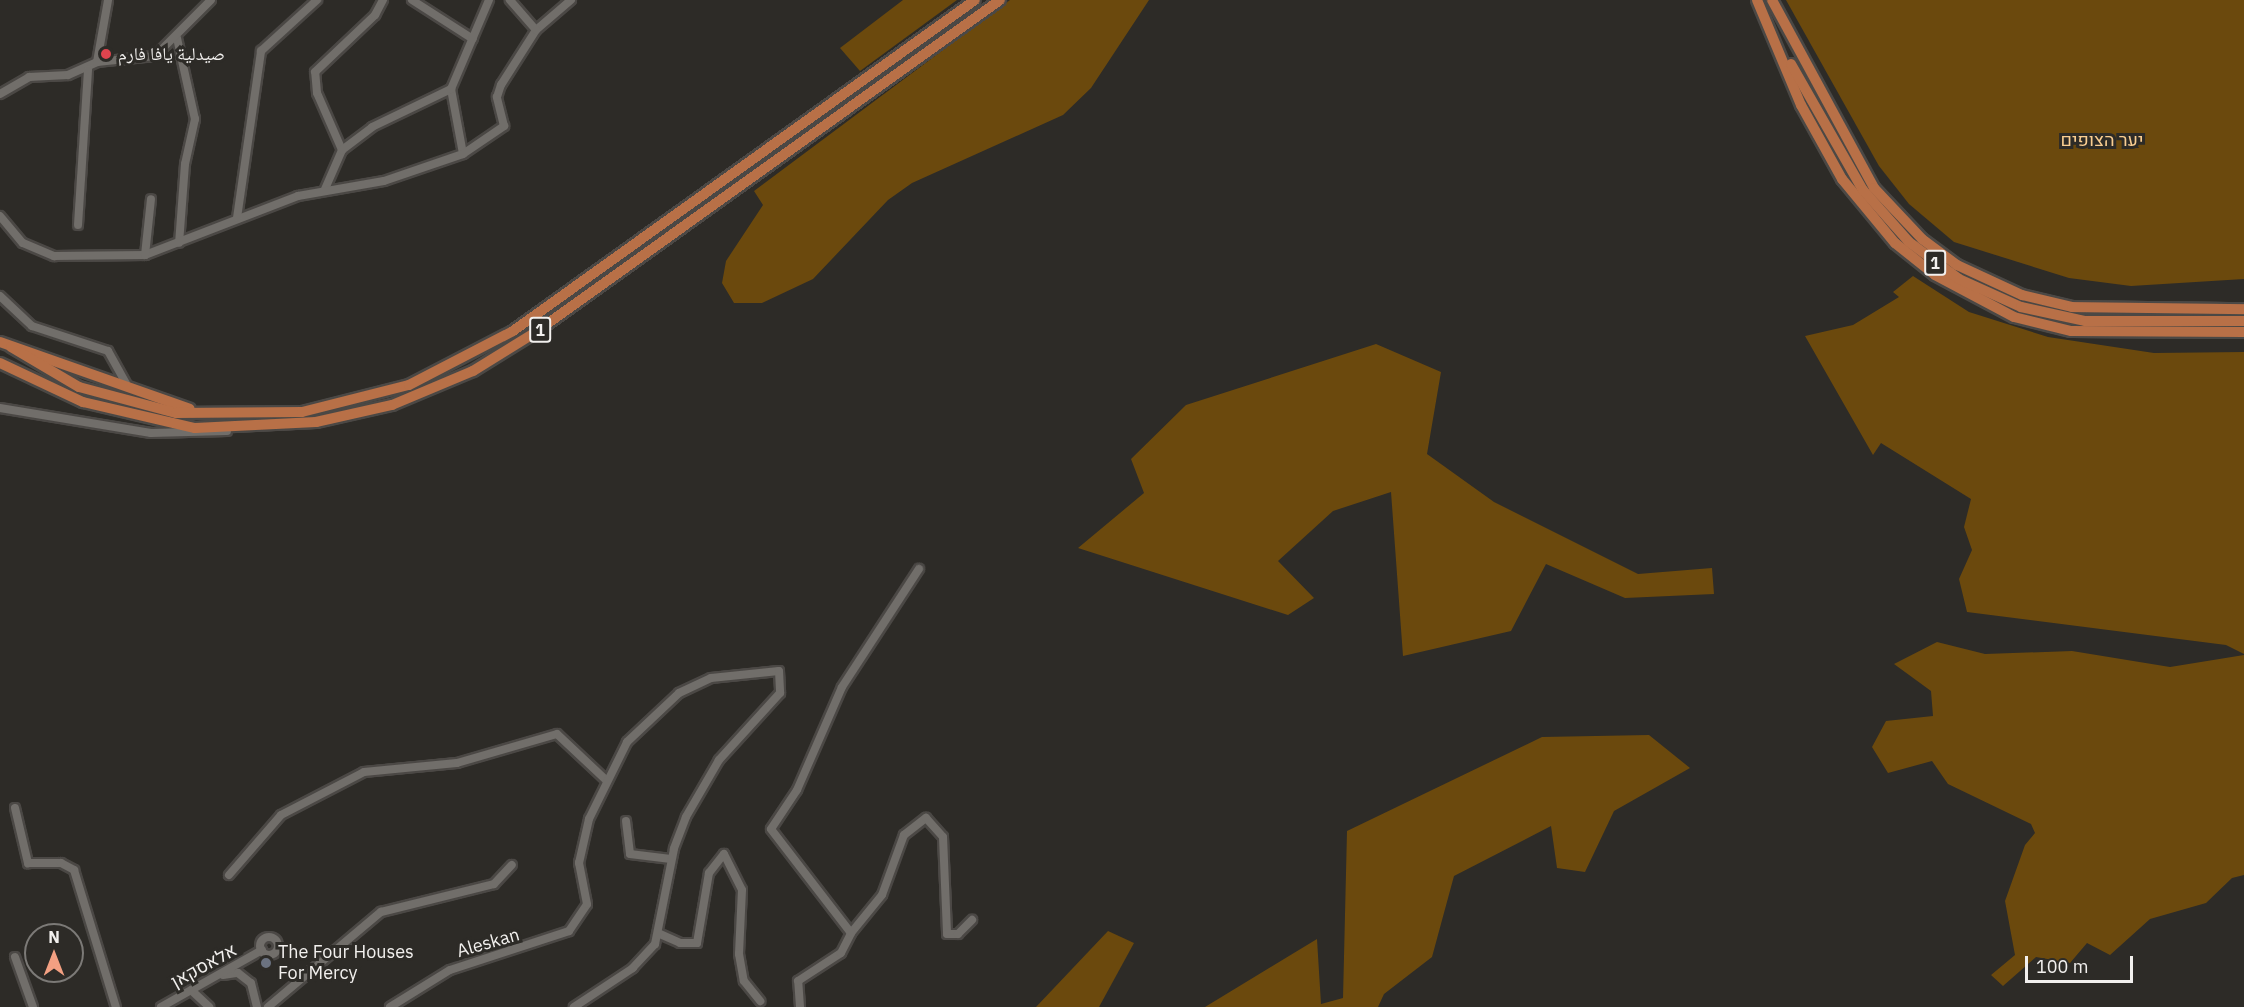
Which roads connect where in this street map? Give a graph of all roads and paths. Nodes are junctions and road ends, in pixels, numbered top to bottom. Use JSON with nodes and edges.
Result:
{"nodes":[{"id":1,"x":108,"y":0,"type":"edge"},
{"id":2,"x":212,"y":0,"type":"edge"},
{"id":3,"x":317,"y":0,"type":"edge"},
{"id":4,"x":383,"y":0,"type":"edge"},
{"id":5,"x":412,"y":0,"type":"edge"},
{"id":6,"x":489,"y":0,"type":"edge"},
{"id":7,"x":510,"y":0,"type":"edge"},
{"id":8,"x":571,"y":0,"type":"edge"},
{"id":9,"x":975,"y":0,"type":"edge"},
{"id":10,"x":1000,"y":0,"type":"edge"},
{"id":11,"x":1757,"y":0,"type":"edge"},
{"id":12,"x":1772,"y":0,"type":"edge"},
{"id":13,"x":536,"y":30,"type":"junction"},
{"id":14,"x":177,"y":39,"type":"junction"},
{"id":15,"x":473,"y":39,"type":"junction"},
{"id":16,"x":97,"y":62,"type":"junction"},
{"id":17,"x":88,"y":69,"type":"junction"},
{"id":18,"x":451,"y":89,"type":"junction"},
{"id":19,"x":0,"y":94,"type":"edge"},
{"id":20,"x":342,"y":150,"type":"junction"},
{"id":21,"x":463,"y":154,"type":"junction"},
{"id":22,"x":325,"y":189,"type":"junction"},
{"id":23,"x":151,"y":199,"type":"dead end"},
{"id":24,"x":0,"y":216,"type":"edge"},
{"id":25,"x":237,"y":218,"type":"junction"},
{"id":26,"x":78,"y":225,"type":"dead end"},
{"id":27,"x":179,"y":243,"type":"junction"},
{"id":28,"x":145,"y":255,"type":"junction"},
{"id":29,"x":0,"y":296,"type":"edge"},
{"id":30,"x":2244,"y":309,"type":"edge"},
{"id":31,"x":2244,"y":321,"type":"edge"},
{"id":32,"x":2244,"y":333,"type":"edge"},
{"id":33,"x":0,"y":342,"type":"edge"},
{"id":34,"x":11,"y":347,"type":"junction"},
{"id":35,"x":0,"y":363,"type":"edge"},
{"id":36,"x":119,"y":367,"type":"junction"},
{"id":37,"x":106,"y":384,"type":"junction"},
{"id":38,"x":131,"y":391,"type":"junction"},
{"id":39,"x":0,"y":408,"type":"edge"},
{"id":40,"x":204,"y":414,"type":"junction"},
{"id":41,"x":243,"y":429,"type":"junction"},
{"id":42,"x":919,"y":569,"type":"dead end"},
{"id":43,"x":606,"y":780,"type":"junction"},
{"id":44,"x":15,"y":808,"type":"dead end"},
{"id":45,"x":626,"y":821,"type":"dead end"},
{"id":46,"x":671,"y":859,"type":"junction"},
{"id":47,"x":512,"y":865,"type":"dead end"},
{"id":48,"x":229,"y":875,"type":"dead end"},
{"id":49,"x":972,"y":920,"type":"dead end"},
{"id":50,"x":851,"y":933,"type":"junction"},
{"id":51,"x":660,"y":934,"type":"junction"},
{"id":52,"x":262,"y":950,"type":"dead end"},
{"id":53,"x":15,"y":957,"type":"dead end"},
{"id":54,"x":215,"y":976,"type":"junction"},
{"id":55,"x":191,"y":990,"type":"junction"},
{"id":56,"x":760,"y":1001,"type":"dead end"},
{"id":57,"x":208,"y":1006,"type":"edge"},
{"id":58,"x":33,"y":1007,"type":"edge"},
{"id":59,"x":116,"y":1007,"type":"edge"},
{"id":60,"x":161,"y":1007,"type":"edge"},
{"id":61,"x":257,"y":1007,"type":"edge"},
{"id":62,"x":268,"y":1007,"type":"edge"},
{"id":63,"x":390,"y":1007,"type":"edge"},
{"id":64,"x":574,"y":1007,"type":"edge"},
{"id":65,"x":800,"y":1007,"type":"edge"}],
"edges":[{"from":1,"to":16,"type":"street"},
{"from":2,"to":14,"type":"street"},
{"from":3,"to":25,"type":"street"},
{"from":4,"to":20,"type":"street"},
{"from":5,"to":15,"type":"street"},
{"from":6,"to":15,"type":"street"},
{"from":7,"to":13,"type":"street"},
{"from":8,"to":13,"type":"street"},
{"from":9,"to":40,"type":"highway","number":"1"},
{"from":10,"to":41,"type":"highway","number":"1"},
{"from":11,"to":31,"type":"highway","number":"1"},
{"from":11,"to":32,"type":"highway"},
{"from":12,"to":30,"type":"highway","number":"1"},
{"from":13,"to":21,"type":"street"},
{"from":14,"to":16,"type":"street"},
{"from":14,"to":27,"type":"street"},
{"from":15,"to":18,"type":"street"},
{"from":16,"to":17,"type":"street"},
{"from":17,"to":19,"type":"street"},
{"from":17,"to":26,"type":"street"},
{"from":18,"to":20,"type":"street"},
{"from":18,"to":21,"type":"street"},
{"from":20,"to":22,"type":"street"},
{"from":21,"to":22,"type":"street"},
{"from":22,"to":25,"type":"street"},
{"from":23,"to":28,"type":"street"},
{"from":24,"to":28,"type":"street"},
{"from":25,"to":27,"type":"street"},
{"from":27,"to":28,"type":"street"},
{"from":29,"to":36,"type":"street"},
{"from":33,"to":34,"type":"highway","number":"1"},
{"from":34,"to":37,"type":"highway"},
{"from":34,"to":40,"type":"highway","number":"1"},
{"from":35,"to":41,"type":"highway","number":"1"},
{"from":36,"to":37,"type":"street"},
{"from":36,"to":38,"type":"street"},
{"from":37,"to":38,"type":"highway"},
{"from":38,"to":40,"type":"highway"},
{"from":39,"to":41,"type":"street"},
{"from":42,"to":50,"type":"street"},
{"from":43,"to":46,"type":"street"},
{"from":43,"to":48,"type":"street"},
{"from":43,"to":63,"type":"street","name":"Aleskan"},
{"from":44,"to":59,"type":"street"},
{"from":45,"to":46,"type":"street"},
{"from":46,"to":51,"type":"street"},
{"from":47,"to":62,"type":"street"},
{"from":49,"to":50,"type":"street"},
{"from":50,"to":65,"type":"street"},
{"from":51,"to":56,"type":"street"},
{"from":51,"to":64,"type":"street"},
{"from":52,"to":54,"type":"street","name":"אלאסקאן"},
{"from":53,"to":58,"type":"street"},
{"from":54,"to":55,"type":"street","name":"אלאסקאן"},
{"from":54,"to":61,"type":"street"},
{"from":55,"to":57,"type":"street"},
{"from":55,"to":60,"type":"street","name":"אלאסקאן"}]}
